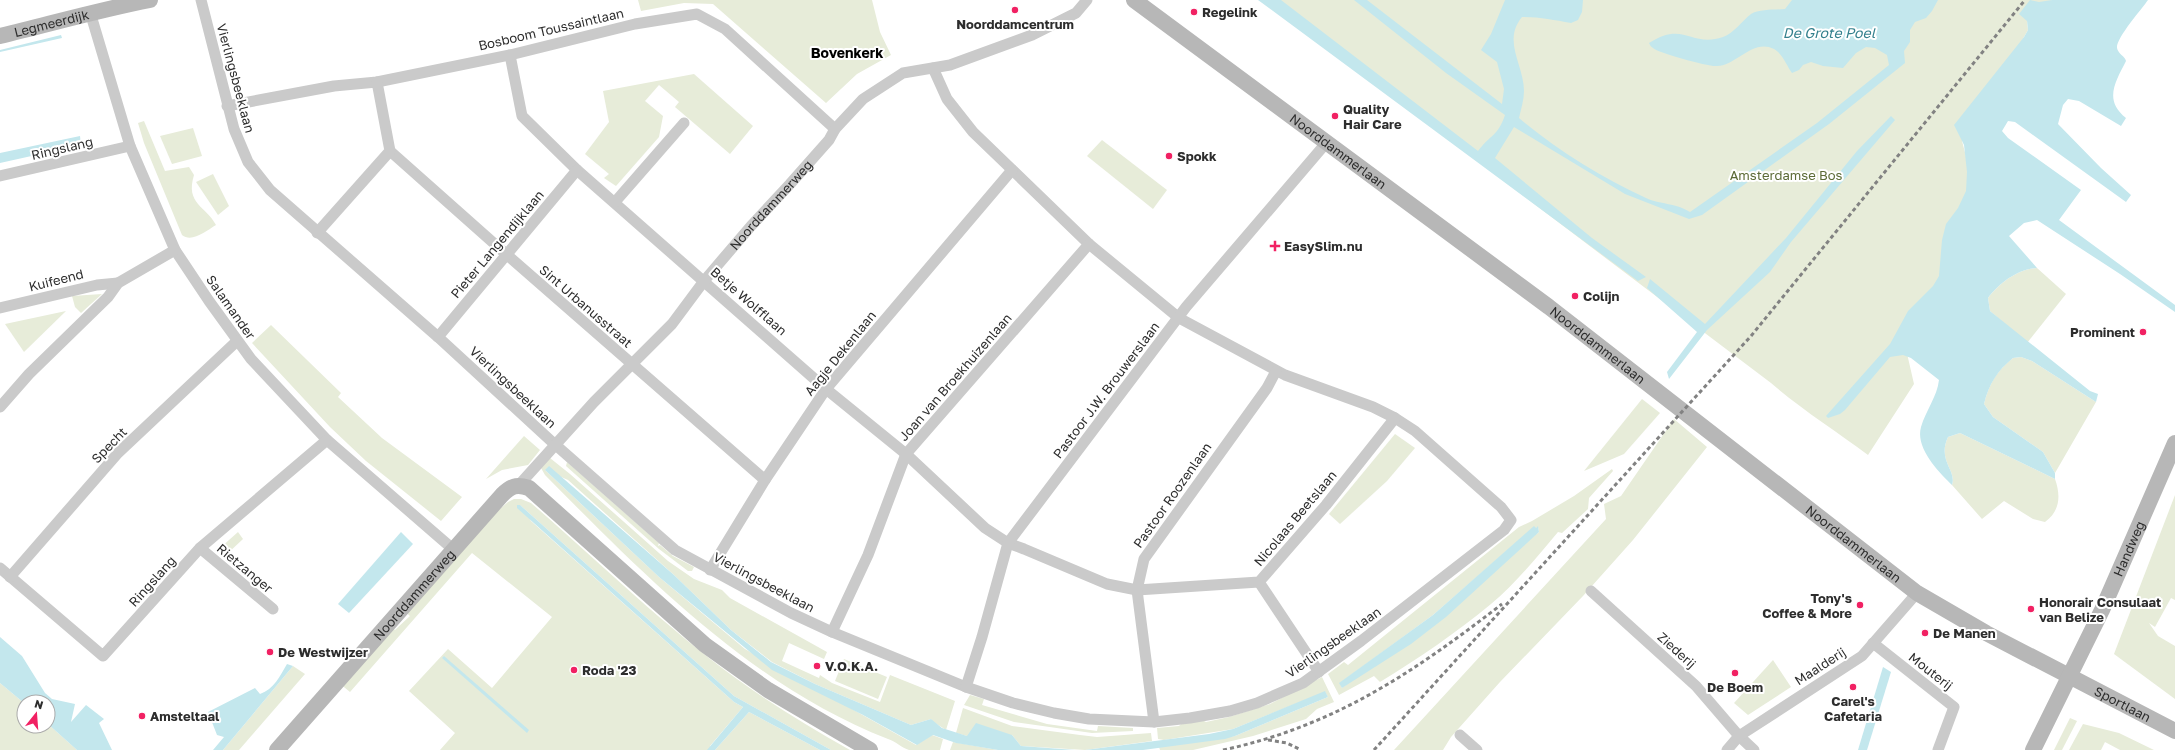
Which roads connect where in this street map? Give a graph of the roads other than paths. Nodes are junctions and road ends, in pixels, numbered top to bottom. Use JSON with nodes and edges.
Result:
{"nodes":[{"id":1,"x":150,"y":0,"type":"edge"},
{"id":2,"x":201,"y":0,"type":"edge"},
{"id":3,"x":1087,"y":0,"type":"edge"},
{"id":4,"x":1134,"y":0,"type":"edge"},
{"id":5,"x":90,"y":12,"type":"junction"},
{"id":6,"x":0,"y":36,"type":"edge"},
{"id":7,"x":510,"y":55,"type":"junction"},
{"id":8,"x":933,"y":68,"type":"junction"},
{"id":9,"x":377,"y":82,"type":"junction"},
{"id":10,"x":227,"y":106,"type":"junction"},
{"id":11,"x":684,"y":123,"type":"dead end"},
{"id":12,"x":835,"y":128,"type":"junction"},
{"id":13,"x":1327,"y":142,"type":"junction"},
{"id":14,"x":130,"y":146,"type":"junction"},
{"id":15,"x":390,"y":151,"type":"junction"},
{"id":16,"x":577,"y":170,"type":"junction"},
{"id":17,"x":1012,"y":170,"type":"junction"},
{"id":18,"x":0,"y":176,"type":"edge"},
{"id":19,"x":615,"y":202,"type":"junction"},
{"id":20,"x":317,"y":233,"type":"junction"},
{"id":21,"x":1090,"y":244,"type":"junction"},
{"id":22,"x":175,"y":250,"type":"junction"},
{"id":23,"x":506,"y":254,"type":"junction"},
{"id":24,"x":704,"y":281,"type":"junction"},
{"id":25,"x":118,"y":283,"type":"junction"},
{"id":26,"x":0,"y":308,"type":"edge"},
{"id":27,"x":1179,"y":318,"type":"junction"},
{"id":28,"x":438,"y":337,"type":"junction"},
{"id":29,"x":237,"y":342,"type":"junction"},
{"id":30,"x":631,"y":364,"type":"junction"},
{"id":31,"x":1276,"y":371,"type":"junction"},
{"id":32,"x":826,"y":388,"type":"junction"},
{"id":33,"x":0,"y":407,"type":"edge"},
{"id":34,"x":1395,"y":418,"type":"junction"},
{"id":35,"x":327,"y":440,"type":"junction"},
{"id":36,"x":2175,"y":443,"type":"edge"},
{"id":37,"x":556,"y":445,"type":"junction"},
{"id":38,"x":906,"y":454,"type":"junction"},
{"id":39,"x":765,"y":480,"type":"junction"},
{"id":40,"x":524,"y":487,"type":"junction"},
{"id":41,"x":1008,"y":543,"type":"junction"},
{"id":42,"x":200,"y":548,"type":"junction"},
{"id":43,"x":454,"y":550,"type":"junction"},
{"id":44,"x":0,"y":568,"type":"edge"},
{"id":45,"x":710,"y":570,"type":"junction"},
{"id":46,"x":10,"y":577,"type":"junction"},
{"id":47,"x":1259,"y":582,"type":"junction"},
{"id":48,"x":1137,"y":590,"type":"junction"},
{"id":49,"x":1591,"y":591,"type":"dead end"},
{"id":50,"x":1917,"y":593,"type":"junction"},
{"id":51,"x":273,"y":609,"type":"dead end"},
{"id":52,"x":832,"y":632,"type":"junction"},
{"id":53,"x":1873,"y":643,"type":"junction"},
{"id":54,"x":1319,"y":672,"type":"junction"},
{"id":55,"x":2070,"y":676,"type":"junction"},
{"id":56,"x":966,"y":686,"type":"junction"},
{"id":57,"x":1154,"y":722,"type":"junction"},
{"id":58,"x":2175,"y":731,"type":"edge"},
{"id":59,"x":1460,"y":735,"type":"dead end"},
{"id":60,"x":1739,"y":736,"type":"junction"},
{"id":61,"x":277,"y":750,"type":"edge"},
{"id":62,"x":870,"y":750,"type":"edge"},
{"id":63,"x":1477,"y":750,"type":"edge"},
{"id":64,"x":1727,"y":750,"type":"edge"},
{"id":65,"x":1754,"y":750,"type":"edge"},
{"id":66,"x":1938,"y":750,"type":"edge"},
{"id":67,"x":2033,"y":750,"type":"edge"}],
"edges":[{"from":1,"to":5,"type":"street","name":"Legmeerdijk"},
{"from":2,"to":10,"type":"street","name":"Vierlingsbeeklaan"},
{"from":3,"to":8,"type":"street"},
{"from":4,"to":13,"type":"street","name":"Noorddammerlaan"},
{"from":5,"to":6,"type":"street","name":"Legmeerdijk"},
{"from":5,"to":14,"type":"street","name":"Salamander"},
{"from":7,"to":9,"type":"street","name":"Bosboom Toussaintlaan"},
{"from":7,"to":12,"type":"street","name":"Bosboom Toussaintlaan"},
{"from":7,"to":16,"type":"street","name":"Betje Wolfflaan"},
{"from":8,"to":12,"type":"street","name":"Noorddammerweg"},
{"from":8,"to":17,"type":"street"},
{"from":9,"to":10,"type":"street","name":"Bosboom Toussaintlaan"},
{"from":9,"to":15,"type":"street"},
{"from":10,"to":20,"type":"street","name":"Vierlingsbeeklaan"},
{"from":11,"to":19,"type":"street"},
{"from":12,"to":24,"type":"street","name":"Noorddammerweg"},
{"from":13,"to":27,"type":"street","name":"Pastoor J.W. Brouwerslaan"},
{"from":13,"to":50,"type":"street","name":"Noorddammerlaan"},
{"from":14,"to":18,"type":"street","name":"Ringslang"},
{"from":14,"to":22,"type":"street","name":"Salamander"},
{"from":15,"to":20,"type":"street"},
{"from":15,"to":23,"type":"street","name":"Sint Urbanusstraat"},
{"from":16,"to":19,"type":"street","name":"Betje Wolfflaan"},
{"from":16,"to":23,"type":"street","name":"Pieter Langendijklaan"},
{"from":17,"to":21,"type":"street"},
{"from":17,"to":32,"type":"street","name":"Aagje Dekenlaan"},
{"from":19,"to":24,"type":"street","name":"Betje Wolfflaan"},
{"from":20,"to":28,"type":"street","name":"Vierlingsbeeklaan"},
{"from":21,"to":27,"type":"street"},
{"from":21,"to":38,"type":"street","name":"Joan van Broekhuizenlaan"},
{"from":22,"to":25,"type":"street","name":"Kuifeend"},
{"from":22,"to":29,"type":"street","name":"Salamander"},
{"from":23,"to":28,"type":"street","name":"Pieter Langendijklaan"},
{"from":23,"to":30,"type":"street","name":"Sint Urbanusstraat"},
{"from":24,"to":30,"type":"street","name":"Noorddammerweg"},
{"from":24,"to":32,"type":"street","name":"Betje Wolfflaan"},
{"from":25,"to":26,"type":"street","name":"Kuifeend"},
{"from":25,"to":33,"type":"street","name":"Kuifeend"},
{"from":27,"to":31,"type":"street"},
{"from":27,"to":41,"type":"street","name":"Pastoor J.W. Brouwerslaan"},
{"from":28,"to":37,"type":"street","name":"Vierlingsbeeklaan"},
{"from":29,"to":35,"type":"street","name":"Salamander"},
{"from":29,"to":46,"type":"street","name":"Specht"},
{"from":30,"to":37,"type":"street","name":"Noorddammerweg"},
{"from":30,"to":39,"type":"street","name":"Sint Urbanusstraat"},
{"from":31,"to":34,"type":"street"},
{"from":31,"to":48,"type":"street","name":"Pastoor Roozenlaan"},
{"from":32,"to":38,"type":"street","name":"Betje Wolfflaan"},
{"from":32,"to":39,"type":"street","name":"Aagje Dekenlaan"},
{"from":34,"to":47,"type":"street","name":"Nicolaas Beetslaan"},
{"from":34,"to":54,"type":"street","name":"Vierlingsbeeklaan"},
{"from":35,"to":42,"type":"street","name":"Ringslang"},
{"from":35,"to":43,"type":"street","name":"Salamander"},
{"from":36,"to":55,"type":"street","name":"Handweg"},
{"from":37,"to":40,"type":"street","name":"Noorddammerweg"},
{"from":37,"to":45,"type":"street","name":"Vierlingsbeeklaan"},
{"from":38,"to":41,"type":"street","name":"Betje Wolfflaan"},
{"from":38,"to":52,"type":"street","name":"Joan van Broekhuizenlaan"},
{"from":39,"to":45,"type":"street","name":"Aagje Dekenlaan"},
{"from":40,"to":43,"type":"street","name":"Noorddammerweg"},
{"from":40,"to":62,"type":"street"},
{"from":41,"to":48,"type":"street","name":"Nicolaas Beetslaan"},
{"from":41,"to":56,"type":"street","name":"Pastoor J.W. Brouwerslaan"},
{"from":42,"to":46,"type":"street","name":"Ringslang"},
{"from":42,"to":51,"type":"street","name":"Rietzanger"},
{"from":43,"to":61,"type":"street","name":"Noorddammerweg"},
{"from":44,"to":46,"type":"street","name":"Ringslang"},
{"from":45,"to":52,"type":"street","name":"Vierlingsbeeklaan"},
{"from":47,"to":48,"type":"street","name":"Nicolaas Beetslaan"},
{"from":47,"to":54,"type":"street"},
{"from":48,"to":57,"type":"street","name":"Pastoor Roozenlaan"},
{"from":49,"to":60,"type":"street","name":"Ziederij"},
{"from":50,"to":53,"type":"street","name":"Maalderij"},
{"from":50,"to":55,"type":"street","name":"Noorddammerlaan"},
{"from":52,"to":56,"type":"street","name":"Vierlingsbeeklaan"},
{"from":53,"to":60,"type":"street","name":"Maalderij"},
{"from":53,"to":66,"type":"street","name":"Mouterij"},
{"from":54,"to":57,"type":"street","name":"Vierlingsbeeklaan"},
{"from":55,"to":58,"type":"street","name":"Sportlaan"},
{"from":55,"to":67,"type":"street","name":"Handweg"},
{"from":56,"to":57,"type":"street","name":"Vierlingsbeeklaan"},
{"from":59,"to":63,"type":"street"},
{"from":60,"to":64,"type":"street","name":"Maalderij"},
{"from":60,"to":65,"type":"street"}]}
